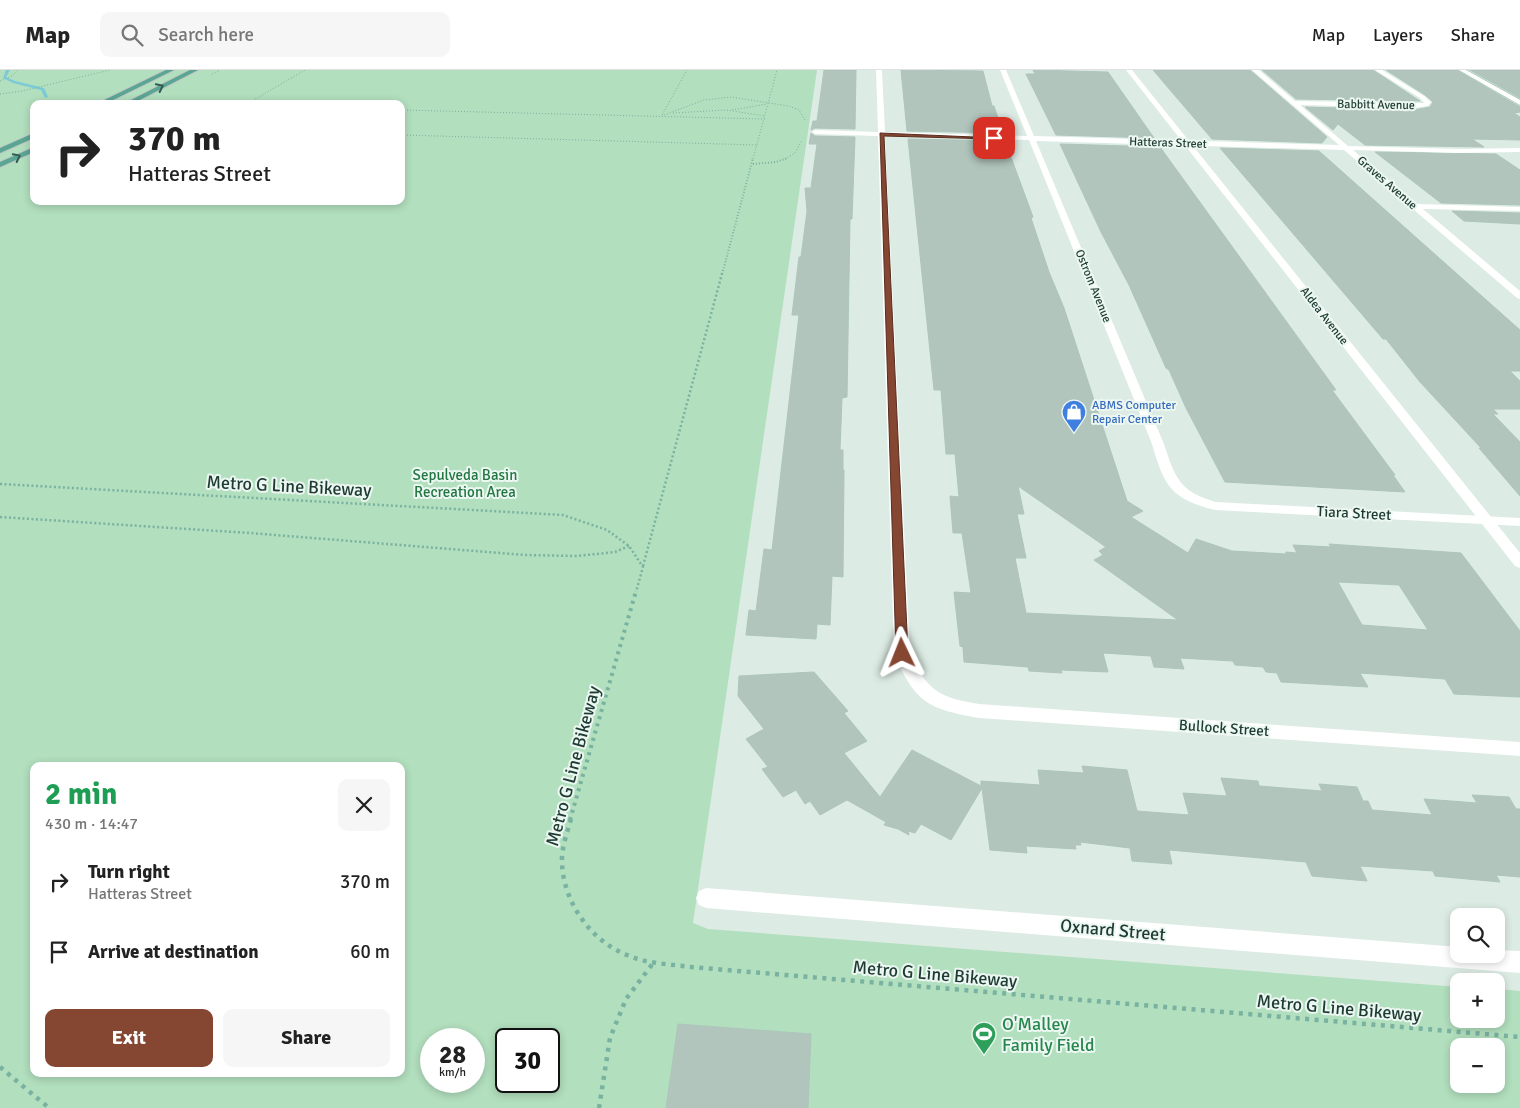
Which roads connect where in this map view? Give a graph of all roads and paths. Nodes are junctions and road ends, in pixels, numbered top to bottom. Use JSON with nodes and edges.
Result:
{"nodes":[{"id":1,"x":18,"y":70,"type":"edge"},
{"id":2,"x":110,"y":70,"type":"edge"},
{"id":3,"x":171,"y":70,"type":"edge"},
{"id":4,"x":195,"y":70,"type":"edge"},
{"id":5,"x":305,"y":70,"type":"edge"},
{"id":6,"x":687,"y":70,"type":"edge"},
{"id":7,"x":777,"y":70,"type":"edge"},
{"id":8,"x":879,"y":70,"type":"edge"},
{"id":9,"x":1003,"y":70,"type":"edge"},
{"id":10,"x":1129,"y":70,"type":"edge"},
{"id":11,"x":1255,"y":70,"type":"edge"},
{"id":12,"x":1378,"y":70,"type":"edge"},
{"id":13,"x":1462,"y":70,"type":"edge"},
{"id":14,"x":0,"y":81,"type":"edge"},
{"id":15,"x":0,"y":94,"type":"edge"},
{"id":16,"x":108,"y":100,"type":"edge"},
{"id":17,"x":134,"y":100,"type":"edge"},
{"id":18,"x":254,"y":100,"type":"edge"},
{"id":19,"x":1520,"y":102,"type":"edge"},
{"id":20,"x":768,"y":103,"type":"junction"},
{"id":21,"x":1293,"y":103,"type":"junction"},
{"id":22,"x":405,"y":110,"type":"edge"},
{"id":23,"x":726,"y":110,"type":"junction"},
{"id":24,"x":668,"y":114,"type":"junction"},
{"id":25,"x":661,"y":116,"type":"junction"},
{"id":26,"x":765,"y":118,"type":"junction"},
{"id":27,"x":804,"y":132,"type":"junction"},
{"id":28,"x":815,"y":132,"type":"joint"},
{"id":29,"x":882,"y":134,"type":"junction"},
{"id":30,"x":405,"y":135,"type":"edge"},
{"id":31,"x":30,"y":137,"type":"edge"},
{"id":32,"x":1032,"y":138,"type":"junction"},
{"id":33,"x":1187,"y":143,"type":"junction"},
{"id":34,"x":758,"y":145,"type":"junction"},
{"id":35,"x":1347,"y":148,"type":"junction"},
{"id":36,"x":1520,"y":150,"type":"edge"},
{"id":37,"x":0,"y":151,"type":"edge"},
{"id":38,"x":30,"y":151,"type":"edge"},
{"id":39,"x":753,"y":164,"type":"junction"},
{"id":40,"x":0,"y":166,"type":"edge"},
{"id":41,"x":1414,"y":206,"type":"junction"},
{"id":42,"x":1520,"y":209,"type":"edge"},
{"id":43,"x":1520,"y":296,"type":"edge"},
{"id":44,"x":0,"y":484,"type":"edge"},
{"id":45,"x":1189,"y":497,"type":"joint"},
{"id":46,"x":0,"y":517,"type":"edge"},
{"id":47,"x":1486,"y":520,"type":"junction"},
{"id":48,"x":1520,"y":522,"type":"edge"},
{"id":49,"x":629,"y":546,"type":"junction"},
{"id":50,"x":1520,"y":563,"type":"edge"},
{"id":51,"x":643,"y":567,"type":"junction"},
{"id":52,"x":1520,"y":748,"type":"edge"},
{"id":53,"x":706,"y":898,"type":"dead end"},
{"id":54,"x":654,"y":962,"type":"junction"},
{"id":55,"x":1520,"y":962,"type":"edge"},
{"id":56,"x":1520,"y":1037,"type":"edge"},
{"id":57,"x":0,"y":1067,"type":"edge"},
{"id":58,"x":49,"y":1108,"type":"edge"},
{"id":59,"x":599,"y":1108,"type":"edge"}],
"edges":[{"from":1,"to":14,"type":"path"},
{"from":2,"to":15,"type":"path"},
{"from":3,"to":16,"type":"main road"},
{"from":17,"to":4,"type":"main road","one_way":true},
{"from":5,"to":18,"type":"path"},
{"from":6,"to":25,"type":"path"},
{"from":7,"to":20,"type":"path"},
{"from":8,"to":29,"type":"street"},
{"from":9,"to":32,"type":"street","name":"Ostrom Avenue"},
{"from":10,"to":33,"type":"street","name":"Aldea Avenue"},
{"from":11,"to":21,"type":"street","name":"Graves Avenue"},
{"from":12,"to":21,"type":"street","name":"Babbitt Avenue"},
{"from":13,"to":19,"type":"street"},
{"from":20,"to":23,"type":"path"},
{"from":20,"to":24,"type":"path"},
{"from":20,"to":26,"type":"path"},
{"from":20,"to":27,"type":"path"},
{"from":21,"to":35,"type":"street","name":"Graves Avenue"},
{"from":22,"to":25,"type":"path"},
{"from":23,"to":24,"type":"path"},
{"from":23,"to":26,"type":"path"},
{"from":24,"to":25,"type":"path"},
{"from":25,"to":26,"type":"path"},
{"from":26,"to":34,"type":"path"},
{"from":27,"to":28,"type":"path"},
{"from":27,"to":39,"type":"path"},
{"from":28,"to":29,"type":"street","name":"Hatteras Street"},
{"from":29,"to":32,"type":"street","name":"Hatteras Street"},
{"from":29,"to":52,"type":"street","name":"Bullock Street"},
{"from":30,"to":34,"type":"path"},
{"from":31,"to":37,"type":"main road"},
{"from":32,"to":33,"type":"street","name":"Hatteras Street"},
{"from":32,"to":45,"type":"street","name":"Ostrom Avenue"},
{"from":33,"to":35,"type":"street","name":"Hatteras Street"},
{"from":33,"to":47,"type":"street","name":"Aldea Avenue"},
{"from":34,"to":39,"type":"path"},
{"from":35,"to":36,"type":"street","name":"Hatteras Street"},
{"from":35,"to":41,"type":"street","name":"Graves Avenue"},
{"from":40,"to":38,"type":"main road","one_way":true},
{"from":39,"to":51,"type":"path"},
{"from":41,"to":42,"type":"street"},
{"from":41,"to":43,"type":"street","name":"Graves Avenue"},
{"from":44,"to":49,"type":"path","name":"Metro G Line Bikeway"},
{"from":45,"to":47,"type":"street","name":"Tiara Street"},
{"from":46,"to":49,"type":"path"},
{"from":47,"to":48,"type":"street","name":"Tiara Street"},
{"from":47,"to":50,"type":"street","name":"Aldea Avenue"},
{"from":49,"to":51,"type":"path","name":"Metro G Line Bikeway"},
{"from":51,"to":54,"type":"path","name":"Metro G Line Bikeway"},
{"from":53,"to":55,"type":"street","name":"Oxnard Street"},
{"from":54,"to":56,"type":"path","name":"Metro G Line Bikeway"},
{"from":54,"to":59,"type":"path"},
{"from":57,"to":58,"type":"path"}]}
